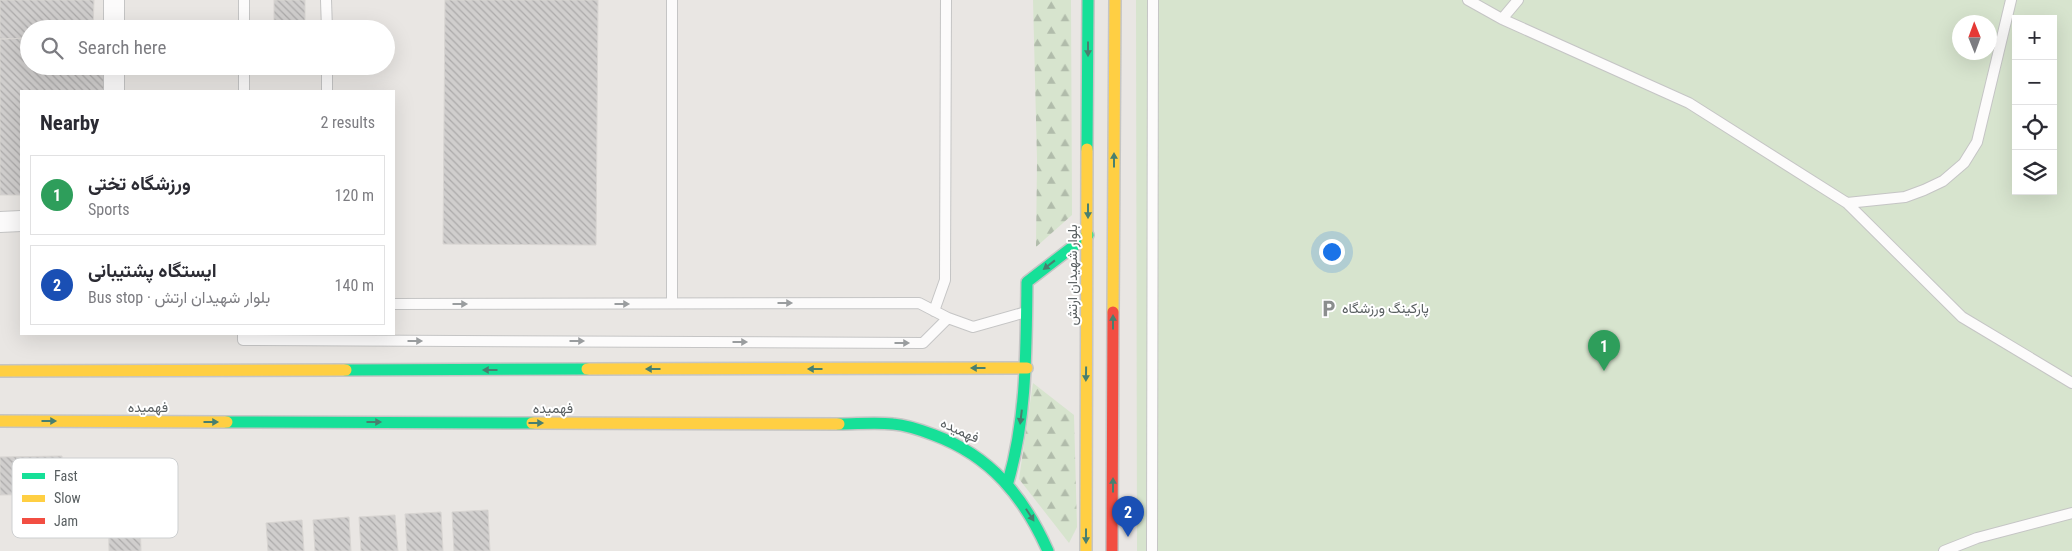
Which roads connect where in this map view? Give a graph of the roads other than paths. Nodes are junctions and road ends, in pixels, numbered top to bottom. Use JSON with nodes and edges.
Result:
{"nodes":[{"id":1,"x":114,"y":0,"type":"edge"},
{"id":2,"x":244,"y":0,"type":"edge"},
{"id":3,"x":326,"y":0,"type":"edge"},
{"id":4,"x":672,"y":0,"type":"edge"},
{"id":5,"x":946,"y":0,"type":"edge"},
{"id":6,"x":1088,"y":0,"type":"edge"},
{"id":7,"x":1115,"y":0,"type":"edge"},
{"id":8,"x":1153,"y":0,"type":"edge"},
{"id":9,"x":1468,"y":0,"type":"edge"},
{"id":10,"x":1518,"y":0,"type":"edge"},
{"id":11,"x":2011,"y":0,"type":"edge"},
{"id":12,"x":1502,"y":19,"type":"junction"},
{"id":13,"x":114,"y":20,"type":"edge"},
{"id":14,"x":244,"y":20,"type":"edge"},
{"id":15,"x":327,"y":20,"type":"edge"},
{"id":16,"x":114,"y":75,"type":"edge"},
{"id":17,"x":244,"y":75,"type":"edge"},
{"id":18,"x":327,"y":75,"type":"edge"},
{"id":19,"x":114,"y":90,"type":"edge"},
{"id":20,"x":244,"y":90,"type":"edge"},
{"id":21,"x":327,"y":90,"type":"edge"},
{"id":22,"x":1847,"y":203,"type":"junction"},
{"id":23,"x":20,"y":221,"type":"edge"},
{"id":24,"x":0,"y":222,"type":"edge"},
{"id":25,"x":1088,"y":235,"type":"junction"},
{"id":26,"x":395,"y":304,"type":"edge"},
{"id":27,"x":672,"y":304,"type":"junction"},
{"id":28,"x":934,"y":311,"type":"junction"},
{"id":29,"x":1026,"y":311,"type":"junction"},
{"id":30,"x":948,"y":318,"type":"junction"},
{"id":31,"x":243,"y":335,"type":"edge"},
{"id":32,"x":330,"y":337,"type":"edge"},
{"id":33,"x":1027,"y":368,"type":"junction"},
{"id":34,"x":0,"y":371,"type":"edge"},
{"id":35,"x":2072,"y":382,"type":"edge"},
{"id":36,"x":0,"y":421,"type":"edge"},
{"id":37,"x":1008,"y":482,"type":"junction"},
{"id":38,"x":2072,"y":513,"type":"edge"},
{"id":39,"x":1048,"y":551,"type":"edge"},
{"id":40,"x":1086,"y":551,"type":"edge"},
{"id":41,"x":1112,"y":551,"type":"edge"},
{"id":42,"x":1152,"y":551,"type":"edge"},
{"id":43,"x":1944,"y":551,"type":"edge"}],
"edges":[{"from":1,"to":13,"type":"street"},
{"from":2,"to":14,"type":"lane"},
{"from":3,"to":15,"type":"lane"},
{"from":4,"to":27,"type":"lane"},
{"from":5,"to":28,"type":"lane"},
{"from":6,"to":25,"type":"main road","name":"بلوار شهیدان ارتش","one_way":true},
{"from":41,"to":7,"type":"main road","one_way":true},
{"from":8,"to":42,"type":"lane"},
{"from":9,"to":12,"type":"lane"},
{"from":10,"to":12,"type":"lane"},
{"from":11,"to":22,"type":"lane"},
{"from":12,"to":22,"type":"lane"},
{"from":16,"to":19,"type":"street"},
{"from":17,"to":20,"type":"lane"},
{"from":18,"to":21,"type":"lane"},
{"from":22,"to":35,"type":"lane"},
{"from":23,"to":24,"type":"street"},
{"from":25,"to":29,"type":"main road","one_way":true},
{"from":25,"to":40,"type":"main road","name":"بلوار شهیدان ارتش","one_way":true},
{"from":26,"to":27,"type":"lane","one_way":true},
{"from":27,"to":28,"type":"lane","one_way":true},
{"from":28,"to":30,"type":"lane"},
{"from":29,"to":30,"type":"lane"},
{"from":29,"to":33,"type":"main road"},
{"from":32,"to":30,"type":"lane","one_way":true},
{"from":31,"to":32,"type":"lane"},
{"from":33,"to":34,"type":"main road","one_way":true},
{"from":33,"to":37,"type":"main road","one_way":true},
{"from":36,"to":37,"type":"main road","name":"فهمیده","one_way":true},
{"from":37,"to":39,"type":"main road","name":"فهمیده","one_way":true},
{"from":38,"to":43,"type":"lane"}]}
